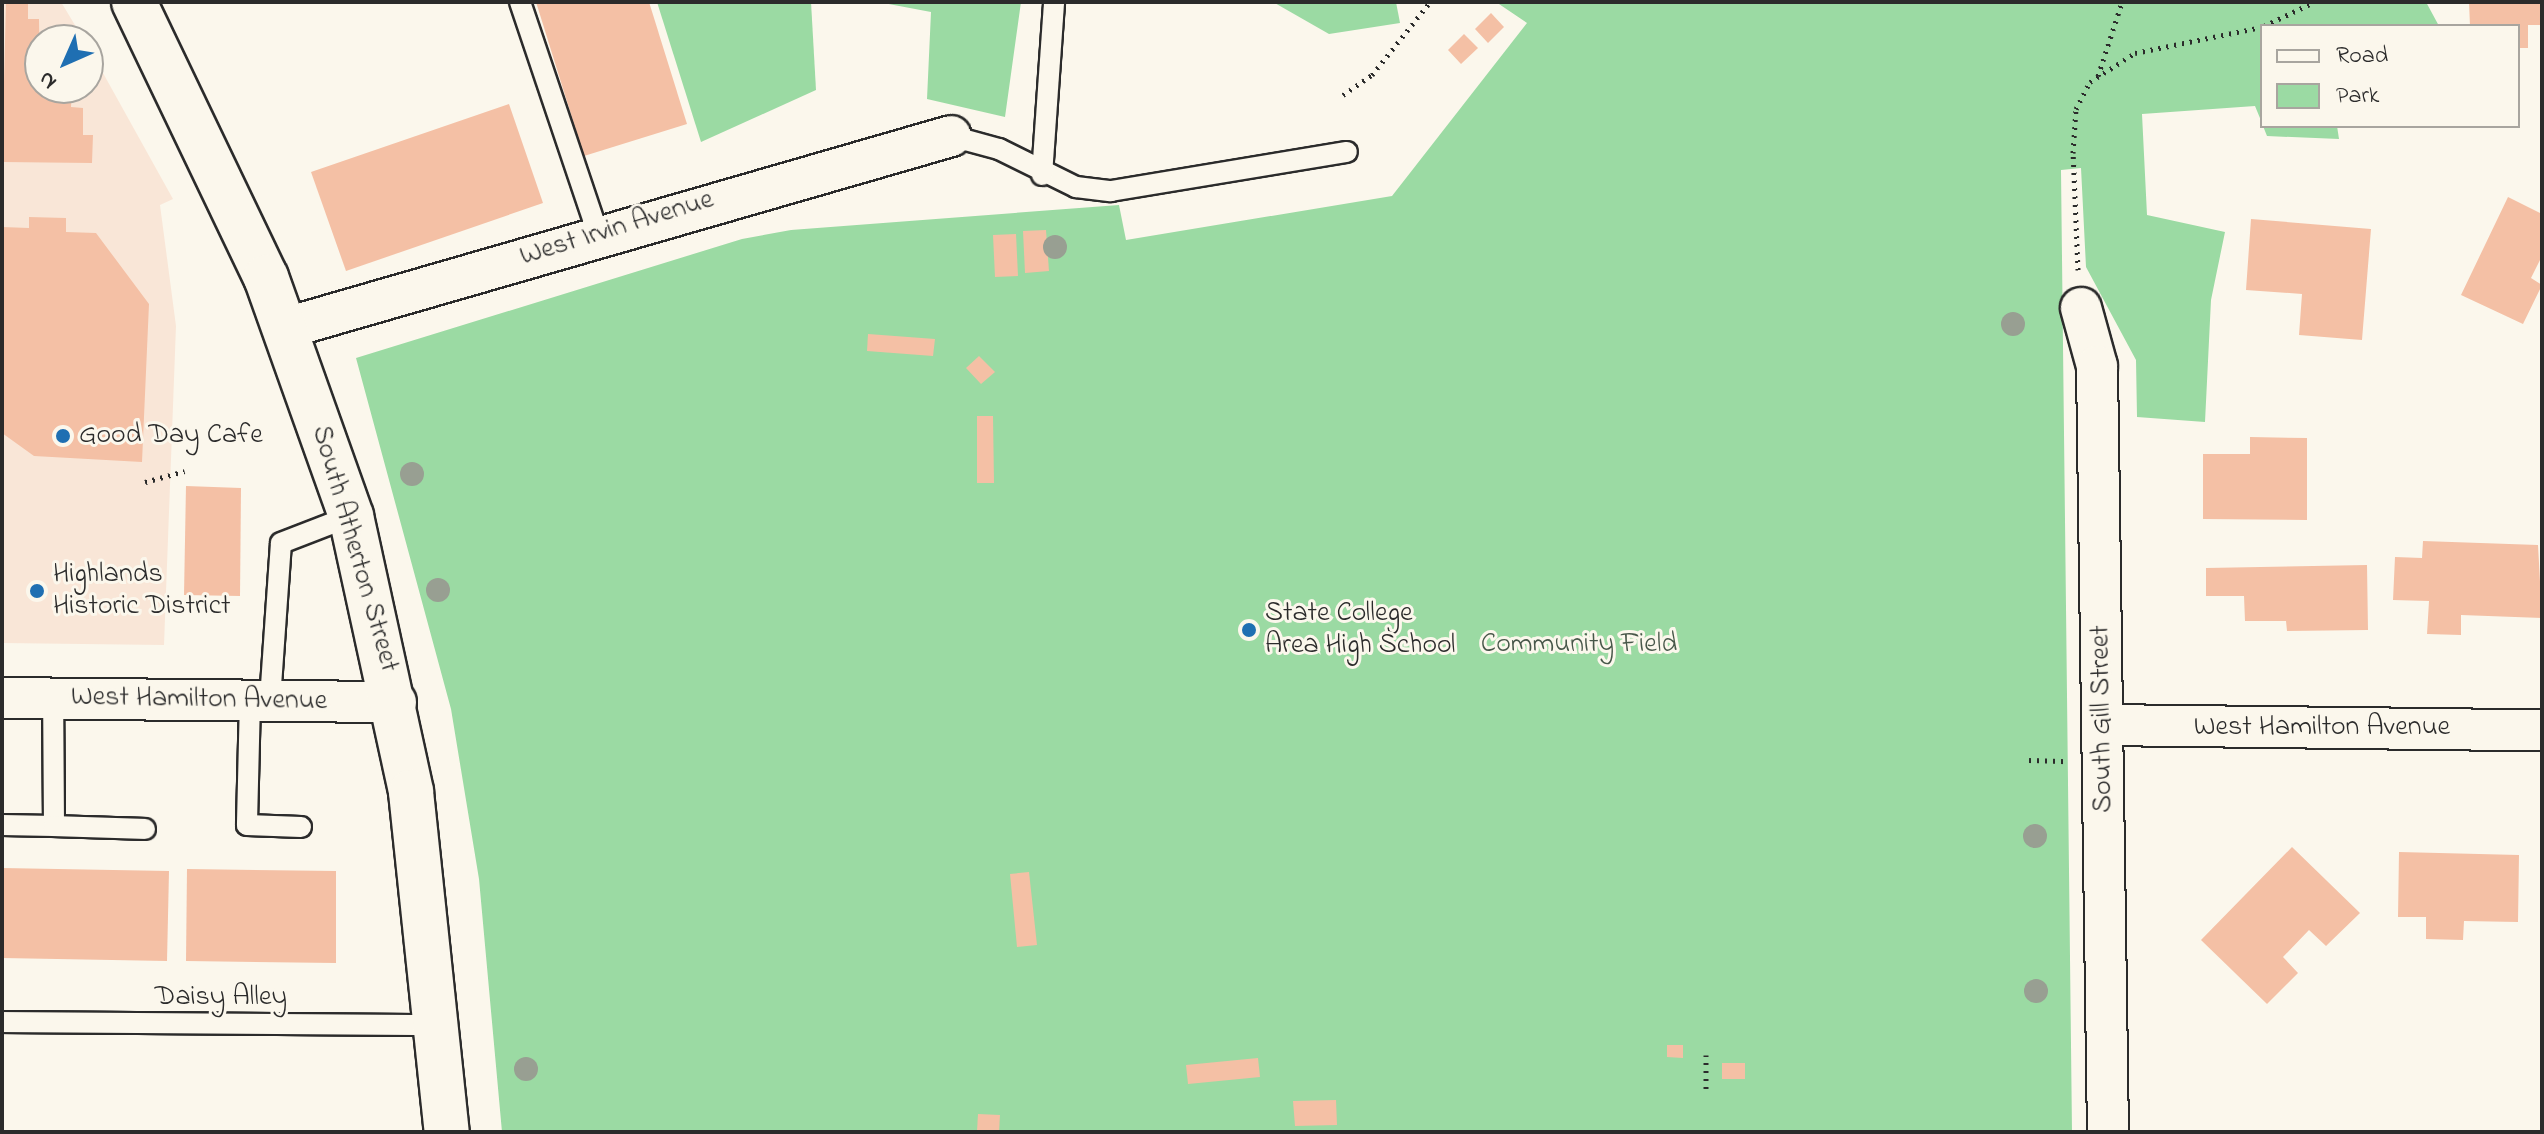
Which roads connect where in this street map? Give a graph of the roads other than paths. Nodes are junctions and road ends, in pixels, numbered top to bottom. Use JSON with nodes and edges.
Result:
{"nodes":[{"id":1,"x":134,"y":2,"type":"edge"},
{"id":2,"x":520,"y":2,"type":"edge"},
{"id":3,"x":1054,"y":2,"type":"edge"},
{"id":4,"x":951,"y":136,"type":"joint"},
{"id":5,"x":1347,"y":152,"type":"dead end"},
{"id":6,"x":1042,"y":175,"type":"junction"},
{"id":7,"x":598,"y":234,"type":"junction"},
{"id":8,"x":2081,"y":308,"type":"road end"},
{"id":9,"x":286,"y":328,"type":"junction"},
{"id":10,"x":351,"y":516,"type":"junction"},
{"id":11,"x":2,"y":698,"type":"edge"},
{"id":12,"x":53,"y":698,"type":"junction"},
{"id":13,"x":260,"y":700,"type":"junction"},
{"id":14,"x":396,"y":702,"type":"junction"},
{"id":15,"x":2102,"y":725,"type":"junction"},
{"id":16,"x":2542,"y":730,"type":"edge"},
{"id":17,"x":2,"y":825,"type":"edge"},
{"id":18,"x":54,"y":826,"type":"junction"},
{"id":19,"x":301,"y":827,"type":"dead end"},
{"id":20,"x":145,"y":829,"type":"dead end"},
{"id":21,"x":2,"y":1022,"type":"edge"},
{"id":22,"x":440,"y":1025,"type":"junction"},
{"id":23,"x":447,"y":1132,"type":"edge"},
{"id":24,"x":2108,"y":1132,"type":"edge"}],
"edges":[{"from":1,"to":9,"type":"main road","name":"South Atherton Street"},
{"from":2,"to":7,"type":"lane"},
{"from":3,"to":6,"type":"lane"},
{"from":4,"to":6,"type":"lane"},
{"from":4,"to":7,"type":"street","name":"West Irvin Avenue"},
{"from":5,"to":6,"type":"lane"},
{"from":7,"to":9,"type":"street","name":"West Irvin Avenue"},
{"from":8,"to":15,"type":"street","name":"South Gill Street"},
{"from":9,"to":10,"type":"main road","name":"South Atherton Street"},
{"from":10,"to":13,"type":"lane"},
{"from":10,"to":14,"type":"main road","name":"South Atherton Street"},
{"from":11,"to":12,"type":"street","name":"West Hamilton Avenue"},
{"from":12,"to":13,"type":"street","name":"West Hamilton Avenue"},
{"from":12,"to":18,"type":"lane"},
{"from":13,"to":14,"type":"street","name":"West Hamilton Avenue"},
{"from":13,"to":19,"type":"lane"},
{"from":14,"to":22,"type":"main road","name":"South Atherton Street"},
{"from":15,"to":16,"type":"street","name":"West Hamilton Avenue"},
{"from":15,"to":24,"type":"street","name":"South Gill Street"},
{"from":17,"to":18,"type":"lane"},
{"from":18,"to":20,"type":"lane"},
{"from":21,"to":22,"type":"lane","name":"Daisy Alley"},
{"from":22,"to":23,"type":"main road","name":"South Atherton Street"}]}
